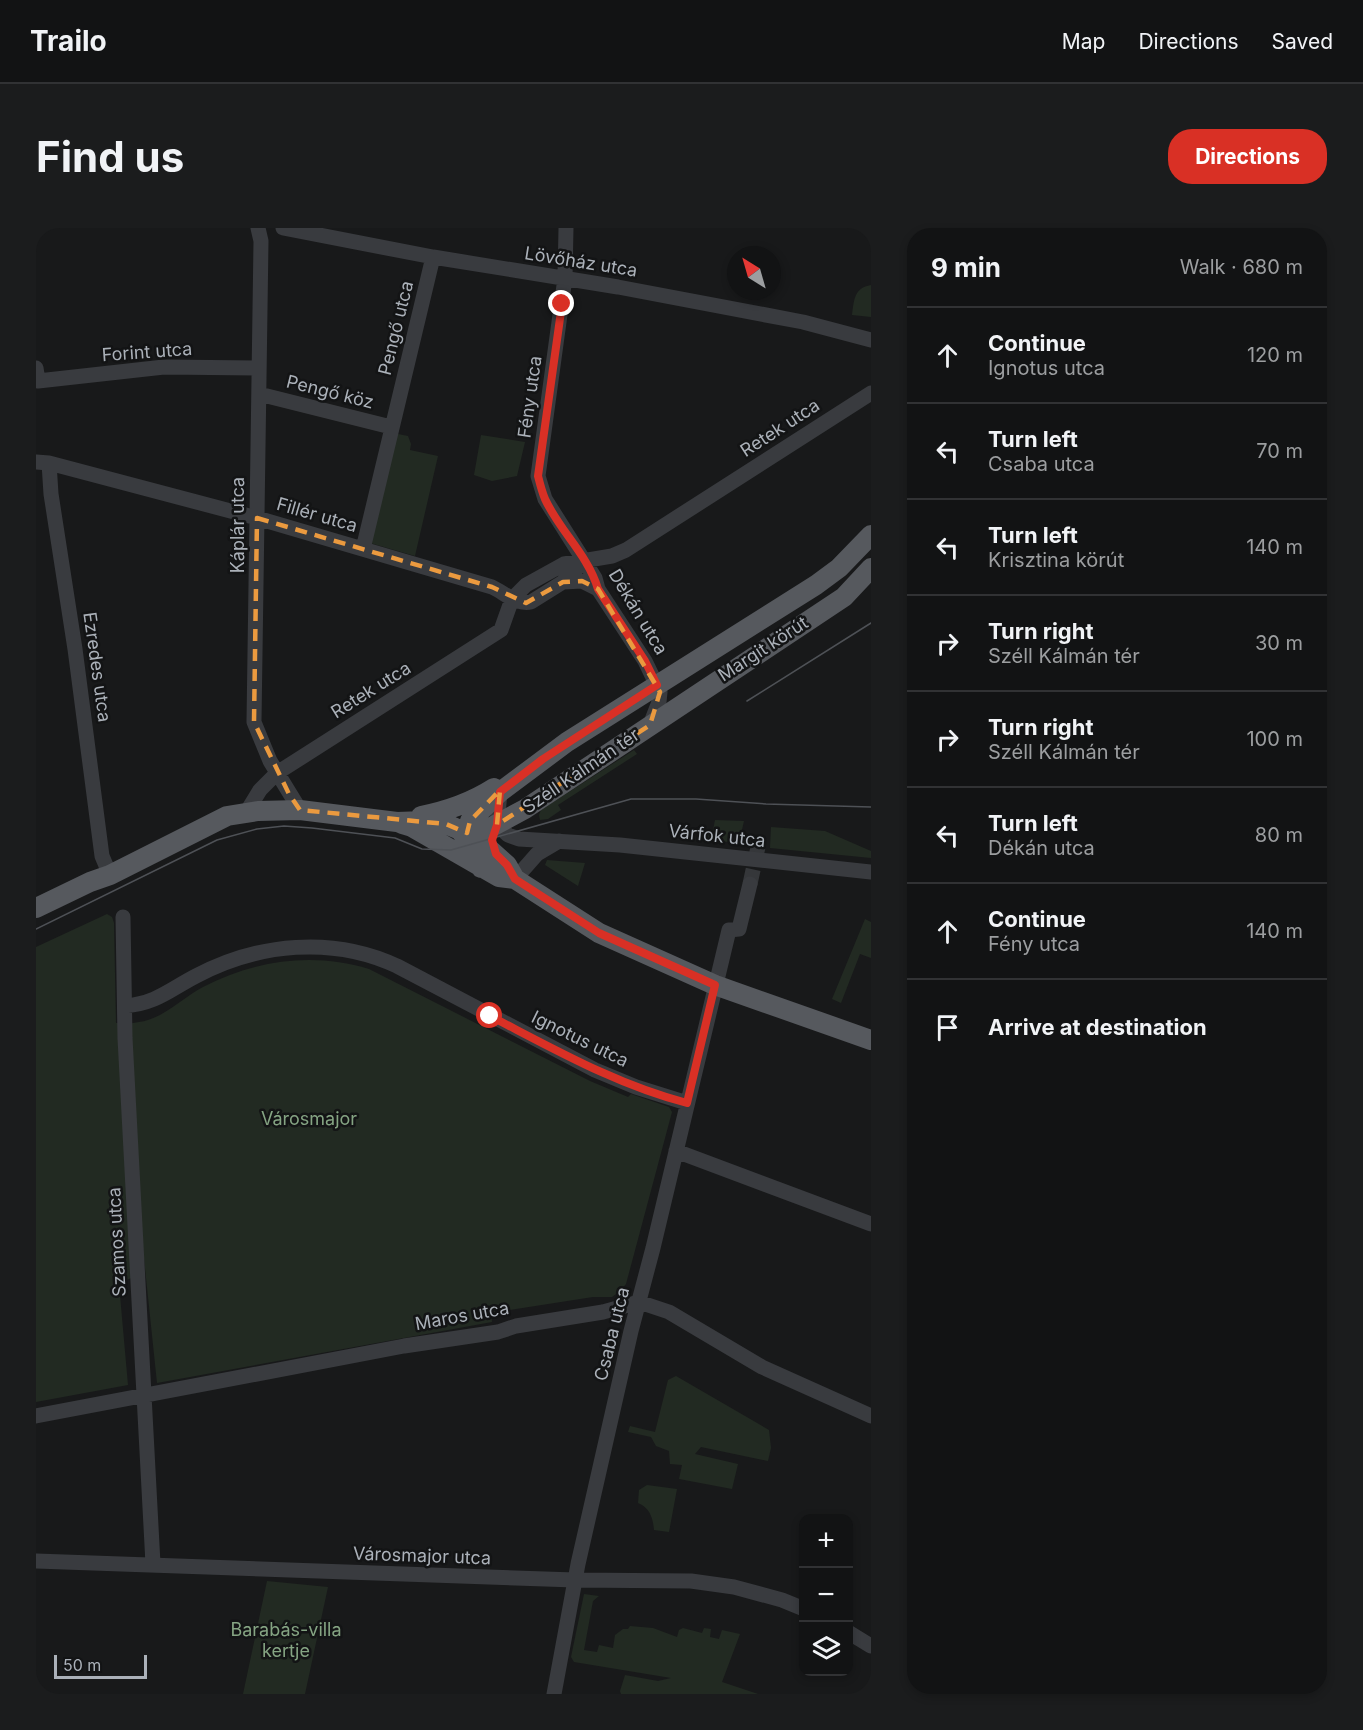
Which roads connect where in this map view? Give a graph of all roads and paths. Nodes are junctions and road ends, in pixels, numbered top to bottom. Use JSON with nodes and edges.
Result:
{"nodes":[{"id":1,"x":258,"y":228,"type":"edge"},
{"id":2,"x":283,"y":228,"type":"edge"},
{"id":3,"x":566,"y":228,"type":"edge"},
{"id":4,"x":433,"y":257,"type":"junction"},
{"id":5,"x":565,"y":278,"type":"junction"},
{"id":6,"x":871,"y":340,"type":"edge"},
{"id":7,"x":259,"y":368,"type":"junction"},
{"id":8,"x":37,"y":374,"type":"edge"},
{"id":9,"x":871,"y":393,"type":"edge"},
{"id":10,"x":259,"y":394,"type":"junction"},
{"id":11,"x":391,"y":427,"type":"junction"},
{"id":12,"x":42,"y":463,"type":"edge"},
{"id":13,"x":257,"y":518,"type":"junction"},
{"id":14,"x":871,"y":535,"type":"edge"},
{"id":15,"x":363,"y":549,"type":"junction"},
{"id":16,"x":584,"y":560,"type":"junction"},
{"id":17,"x":871,"y":568,"type":"edge"},
{"id":18,"x":563,"y":582,"type":"junction"},
{"id":19,"x":598,"y":589,"type":"junction"},
{"id":20,"x":512,"y":599,"type":"junction"},
{"id":21,"x":657,"y":685,"type":"junction"},
{"id":22,"x":650,"y":724,"type":"junction"},
{"id":23,"x":543,"y":759,"type":"junction"},
{"id":24,"x":277,"y":773,"type":"junction"},
{"id":25,"x":500,"y":792,"type":"junction"},
{"id":26,"x":300,"y":810,"type":"junction"},
{"id":27,"x":246,"y":813,"type":"junction"},
{"id":28,"x":404,"y":825,"type":"junction"},
{"id":29,"x":497,"y":825,"type":"junction"},
{"id":30,"x":467,"y":833,"type":"junction"},
{"id":31,"x":559,"y":841,"type":"junction"},
{"id":32,"x":489,"y":861,"type":"junction"},
{"id":33,"x":871,"y":872,"type":"edge"},
{"id":34,"x":110,"y":875,"type":"junction"},
{"id":35,"x":515,"y":879,"type":"junction"},
{"id":36,"x":750,"y":884,"type":"tunnel mouth"},
{"id":37,"x":36,"y":908,"type":"edge"},
{"id":38,"x":123,"y":918,"type":"dead end"},
{"id":39,"x":715,"y":985,"type":"junction"},
{"id":40,"x":125,"y":1006,"type":"junction"},
{"id":41,"x":871,"y":1040,"type":"edge"},
{"id":42,"x":687,"y":1103,"type":"junction"},
{"id":43,"x":676,"y":1151,"type":"junction"},
{"id":44,"x":871,"y":1224,"type":"edge"},
{"id":45,"x":639,"y":1302,"type":"junction"},
{"id":46,"x":145,"y":1395,"type":"junction"},
{"id":47,"x":36,"y":1416,"type":"edge"},
{"id":48,"x":871,"y":1416,"type":"edge"},
{"id":49,"x":36,"y":1561,"type":"edge"},
{"id":50,"x":153,"y":1564,"type":"junction"},
{"id":51,"x":575,"y":1580,"type":"junction"},
{"id":52,"x":799,"y":1607,"type":"edge"},
{"id":53,"x":853,"y":1635,"type":"edge"},
{"id":54,"x":871,"y":1646,"type":"edge"},
{"id":55,"x":554,"y":1694,"type":"edge"}],
"edges":[{"from":1,"to":7,"type":"street","name":"Káplár utca"},
{"from":2,"to":4,"type":"street","name":"Lövőház utca"},
{"from":3,"to":5,"type":"street","name":"Fény utca"},
{"from":4,"to":5,"type":"street","name":"Lövőház utca"},
{"from":4,"to":11,"type":"street","name":"Pengő utca"},
{"from":5,"to":6,"type":"street","name":"Lövőház utca"},
{"from":5,"to":16,"type":"street","name":"Fény utca"},
{"from":7,"to":8,"type":"street","name":"Forint utca"},
{"from":7,"to":10,"type":"street","name":"Káplár utca"},
{"from":9,"to":16,"type":"street","name":"Retek utca"},
{"from":10,"to":11,"type":"street","name":"Pengő köz"},
{"from":10,"to":13,"type":"street","name":"Káplár utca"},
{"from":11,"to":15,"type":"street","name":"Pengő utca"},
{"from":12,"to":13,"type":"street","name":"Fillér utca"},
{"from":12,"to":34,"type":"street","name":"Ezredes utca"},
{"from":13,"to":15,"type":"street","name":"Fillér utca"},
{"from":13,"to":24,"type":"street","name":"Káplár utca"},
{"from":14,"to":21,"type":"main road","name":"Margit körút"},
{"from":15,"to":20,"type":"street","name":"Fillér utca"},
{"from":16,"to":18,"type":"street"},
{"from":16,"to":19,"type":"street","name":"Dékán utca"},
{"from":16,"to":20,"type":"street","name":"Retek utca"},
{"from":17,"to":22,"type":"main road","name":"Margit körút"},
{"from":18,"to":19,"type":"street"},
{"from":18,"to":20,"type":"street"},
{"from":19,"to":21,"type":"street","name":"Dékán utca"},
{"from":20,"to":24,"type":"street","name":"Retek utca"},
{"from":21,"to":22,"type":"street","name":"Széll Kálmán tér"},
{"from":21,"to":23,"type":"main road","name":"Széll Kálmán tér"},
{"from":22,"to":29,"type":"main road","name":"Széll Kálmán tér"},
{"from":23,"to":25,"type":"main road","name":"Széll Kálmán tér"},
{"from":23,"to":28,"type":"main road"},
{"from":24,"to":26,"type":"street","name":"Káplár utca"},
{"from":24,"to":27,"type":"street","name":"Retek utca"},
{"from":25,"to":29,"type":"street","name":"Széll Kálmán tér"},
{"from":25,"to":30,"type":"main road","name":"Széll Kálmán tér"},
{"from":26,"to":27,"type":"main road"},
{"from":26,"to":28,"type":"main road"},
{"from":27,"to":34,"type":"main road"},
{"from":28,"to":30,"type":"main road"},
{"from":28,"to":32,"type":"main road"},
{"from":29,"to":30,"type":"main road","name":"Széll Kálmán tér"},
{"from":29,"to":31,"type":"street","name":"Várfok utca"},
{"from":29,"to":32,"type":"main road"},
{"from":30,"to":32,"type":"main road"},
{"from":31,"to":33,"type":"street","name":"Várfok utca"},
{"from":31,"to":35,"type":"street"},
{"from":32,"to":35,"type":"main road"},
{"from":34,"to":37,"type":"main road"},
{"from":35,"to":39,"type":"main road"},
{"from":36,"to":39,"type":"street","name":"Csaba utca"},
{"from":38,"to":40,"type":"street","name":"Szamos utca"},
{"from":39,"to":41,"type":"main road"},
{"from":39,"to":42,"type":"street","name":"Csaba utca"},
{"from":40,"to":42,"type":"street","name":"Ignotus utca"},
{"from":40,"to":46,"type":"street","name":"Szamos utca"},
{"from":42,"to":43,"type":"street","name":"Csaba utca"},
{"from":43,"to":44,"type":"street"},
{"from":43,"to":45,"type":"street","name":"Csaba utca"},
{"from":45,"to":46,"type":"street","name":"Maros utca"},
{"from":45,"to":48,"type":"street"},
{"from":45,"to":51,"type":"street","name":"Csaba utca"},
{"from":46,"to":47,"type":"street","name":"Maros utca"},
{"from":46,"to":50,"type":"street","name":"Szamos utca"},
{"from":49,"to":50,"type":"street","name":"Városmajor utca"},
{"from":50,"to":51,"type":"street","name":"Városmajor utca"},
{"from":51,"to":52,"type":"street","name":"Városmajor utca"},
{"from":51,"to":55,"type":"street","name":"Csaba utca"},
{"from":53,"to":54,"type":"street"}]}
